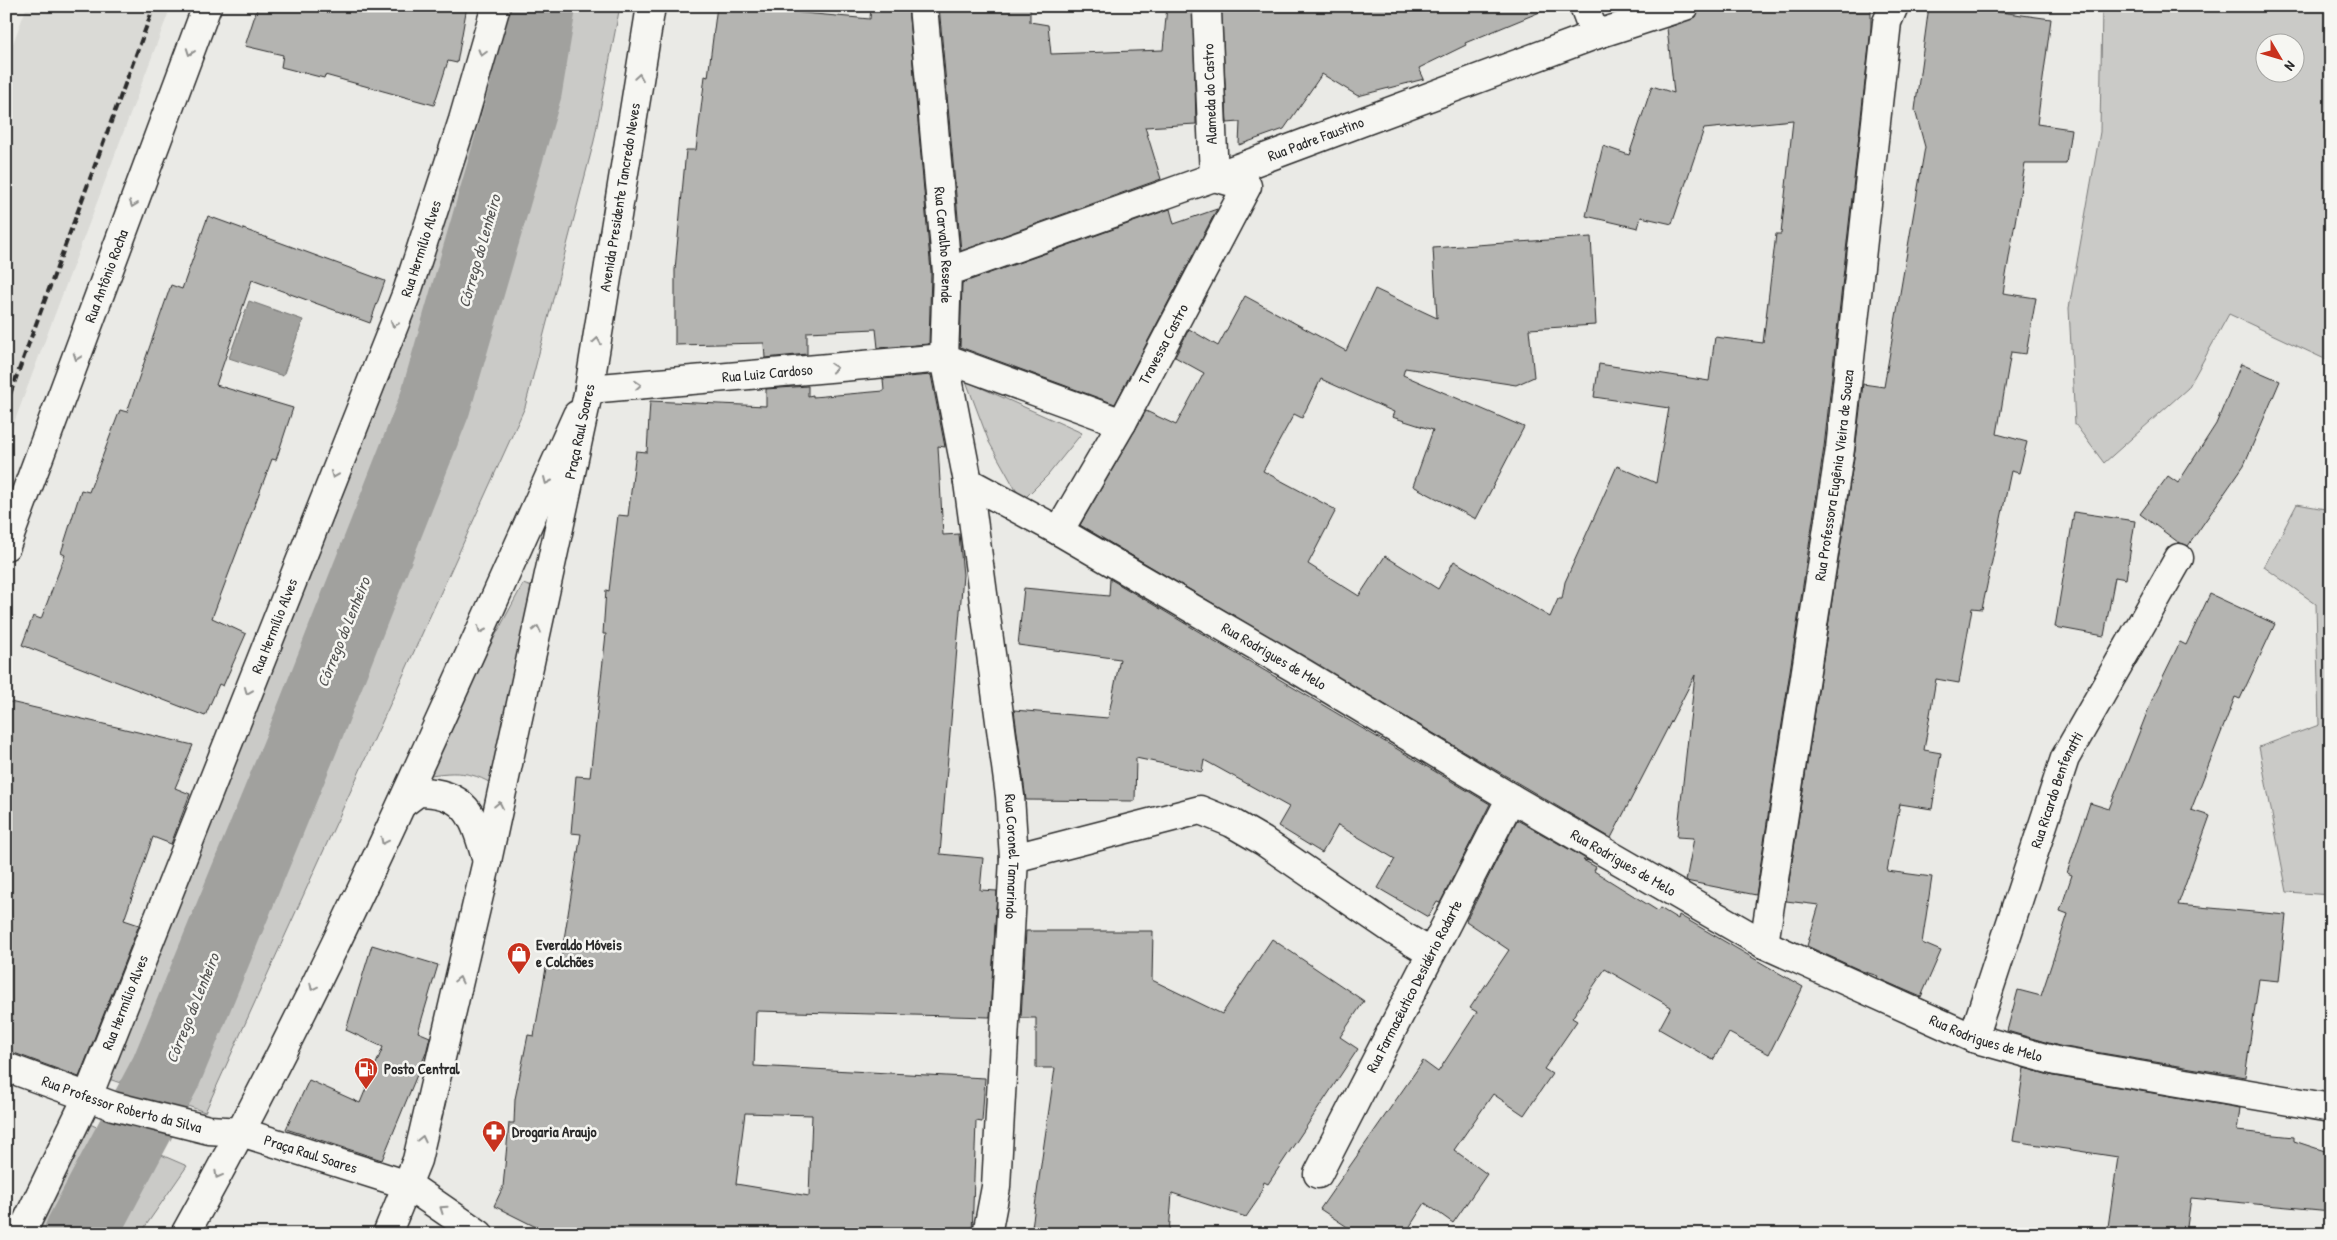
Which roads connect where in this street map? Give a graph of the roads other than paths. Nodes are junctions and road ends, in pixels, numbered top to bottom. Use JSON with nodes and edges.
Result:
{"nodes":[{"id":1,"x":207,"y":6,"type":"edge"},
{"id":2,"x":496,"y":6,"type":"edge"},
{"id":3,"x":651,"y":6,"type":"edge"},
{"id":4,"x":923,"y":6,"type":"edge"},
{"id":5,"x":1584,"y":6,"type":"edge"},
{"id":6,"x":1685,"y":6,"type":"edge"},
{"id":7,"x":1894,"y":6,"type":"edge"},
{"id":8,"x":1207,"y":11,"type":"dead end"},
{"id":9,"x":1595,"y":35,"type":"junction"},
{"id":10,"x":1214,"y":177,"type":"junction"},
{"id":11,"x":947,"y":272,"type":"junction"},
{"id":12,"x":944,"y":358,"type":"junction"},
{"id":13,"x":589,"y":389,"type":"junction"},
{"id":14,"x":1122,"y":423,"type":"junction"},
{"id":15,"x":968,"y":482,"type":"junction"},
{"id":16,"x":1059,"y":531,"type":"junction"},
{"id":17,"x":6,"y":546,"type":"edge"},
{"id":18,"x":2179,"y":558,"type":"dead end"},
{"id":19,"x":1511,"y":798,"type":"junction"},
{"id":20,"x":402,"y":804,"type":"junction"},
{"id":21,"x":1014,"y":858,"type":"junction"},
{"id":22,"x":487,"y":861,"type":"junction"},
{"id":23,"x":1764,"y":944,"type":"junction"},
{"id":24,"x":1431,"y":953,"type":"junction"},
{"id":25,"x":1973,"y":1038,"type":"junction"},
{"id":26,"x":6,"y":1067,"type":"edge"},
{"id":27,"x":88,"y":1096,"type":"junction"},
{"id":28,"x":2331,"y":1108,"type":"edge"},
{"id":29,"x":242,"y":1132,"type":"junction"},
{"id":30,"x":1318,"y":1174,"type":"dead end"},
{"id":31,"x":408,"y":1185,"type":"junction"},
{"id":32,"x":21,"y":1234,"type":"edge"},
{"id":33,"x":185,"y":1234,"type":"edge"},
{"id":34,"x":387,"y":1234,"type":"edge"},
{"id":35,"x":479,"y":1234,"type":"edge"},
{"id":36,"x":987,"y":1234,"type":"edge"}],
"edges":[{"from":1,"to":17,"type":"main road","name":"Rua Antônio Rocha","one_way":true},
{"from":2,"to":27,"type":"main road","name":"Rua Hermílio Alves","one_way":true},
{"from":13,"to":3,"type":"main road","name":"Avenida Presidente Tancredo Neves","one_way":true},
{"from":4,"to":11,"type":"main road","name":"Rua Carvalho Resende"},
{"from":5,"to":9,"type":"main road"},
{"from":6,"to":9,"type":"main road","name":"Rua Padre Faustino"},
{"from":7,"to":23,"type":"main road","name":"Rua Professora Eugênia Vieira de Souza"},
{"from":8,"to":10,"type":"main road","name":"Alameda do Castro"},
{"from":9,"to":10,"type":"main road","name":"Rua Padre Faustino"},
{"from":10,"to":11,"type":"main road","name":"Rua Padre Faustino"},
{"from":10,"to":14,"type":"main road","name":"Travessa Castro"},
{"from":11,"to":12,"type":"main road","name":"Rua Carvalho Resende"},
{"from":13,"to":12,"type":"main road","name":"Rua Luiz Cardoso","one_way":true},
{"from":12,"to":14,"type":"main road"},
{"from":12,"to":15,"type":"main road","name":"Rua Carvalho Resende"},
{"from":13,"to":20,"type":"main road","name":"Praça Raul Soares","one_way":true},
{"from":22,"to":13,"type":"main road","name":"Praça Raul Soares","one_way":true},
{"from":14,"to":16,"type":"main road","name":"Travessa Castro"},
{"from":15,"to":16,"type":"main road","name":"Rua Rodrigues de Melo"},
{"from":15,"to":21,"type":"main road","name":"Rua Coronel Tamarindo"},
{"from":16,"to":19,"type":"main road","name":"Rua Rodrigues de Melo"},
{"from":18,"to":25,"type":"main road","name":"Rua Ricardo Benfenatti"},
{"from":19,"to":23,"type":"main road","name":"Rua Rodrigues de Melo"},
{"from":19,"to":24,"type":"main road","name":"Rua Farmacêutico Desidério Rodarte"},
{"from":20,"to":22,"type":"main road","name":"Praça Raul Soares"},
{"from":20,"to":29,"type":"main road","name":"Praça Raul Soares","one_way":true},
{"from":21,"to":24,"type":"main road"},
{"from":21,"to":36,"type":"main road","name":"Rua Coronel Tamarindo"},
{"from":31,"to":22,"type":"main road","name":"Praça Raul Soares","one_way":true},
{"from":23,"to":25,"type":"main road","name":"Rua Rodrigues de Melo"},
{"from":24,"to":30,"type":"main road","name":"Rua Farmacêutico Desidério Rodarte"},
{"from":25,"to":28,"type":"main road","name":"Rua Rodrigues de Melo"},
{"from":26,"to":27,"type":"main road","name":"Rua Professor Roberto da Silva"},
{"from":27,"to":29,"type":"main road","name":"Rua Professor Roberto da Silva"},
{"from":27,"to":32,"type":"main road","name":"Rua Hermílio Alves"},
{"from":29,"to":31,"type":"main road","name":"Praça Raul Soares"},
{"from":29,"to":33,"type":"main road","one_way":true},
{"from":31,"to":34,"type":"main road"},
{"from":35,"to":31,"type":"main road","one_way":true}]}
